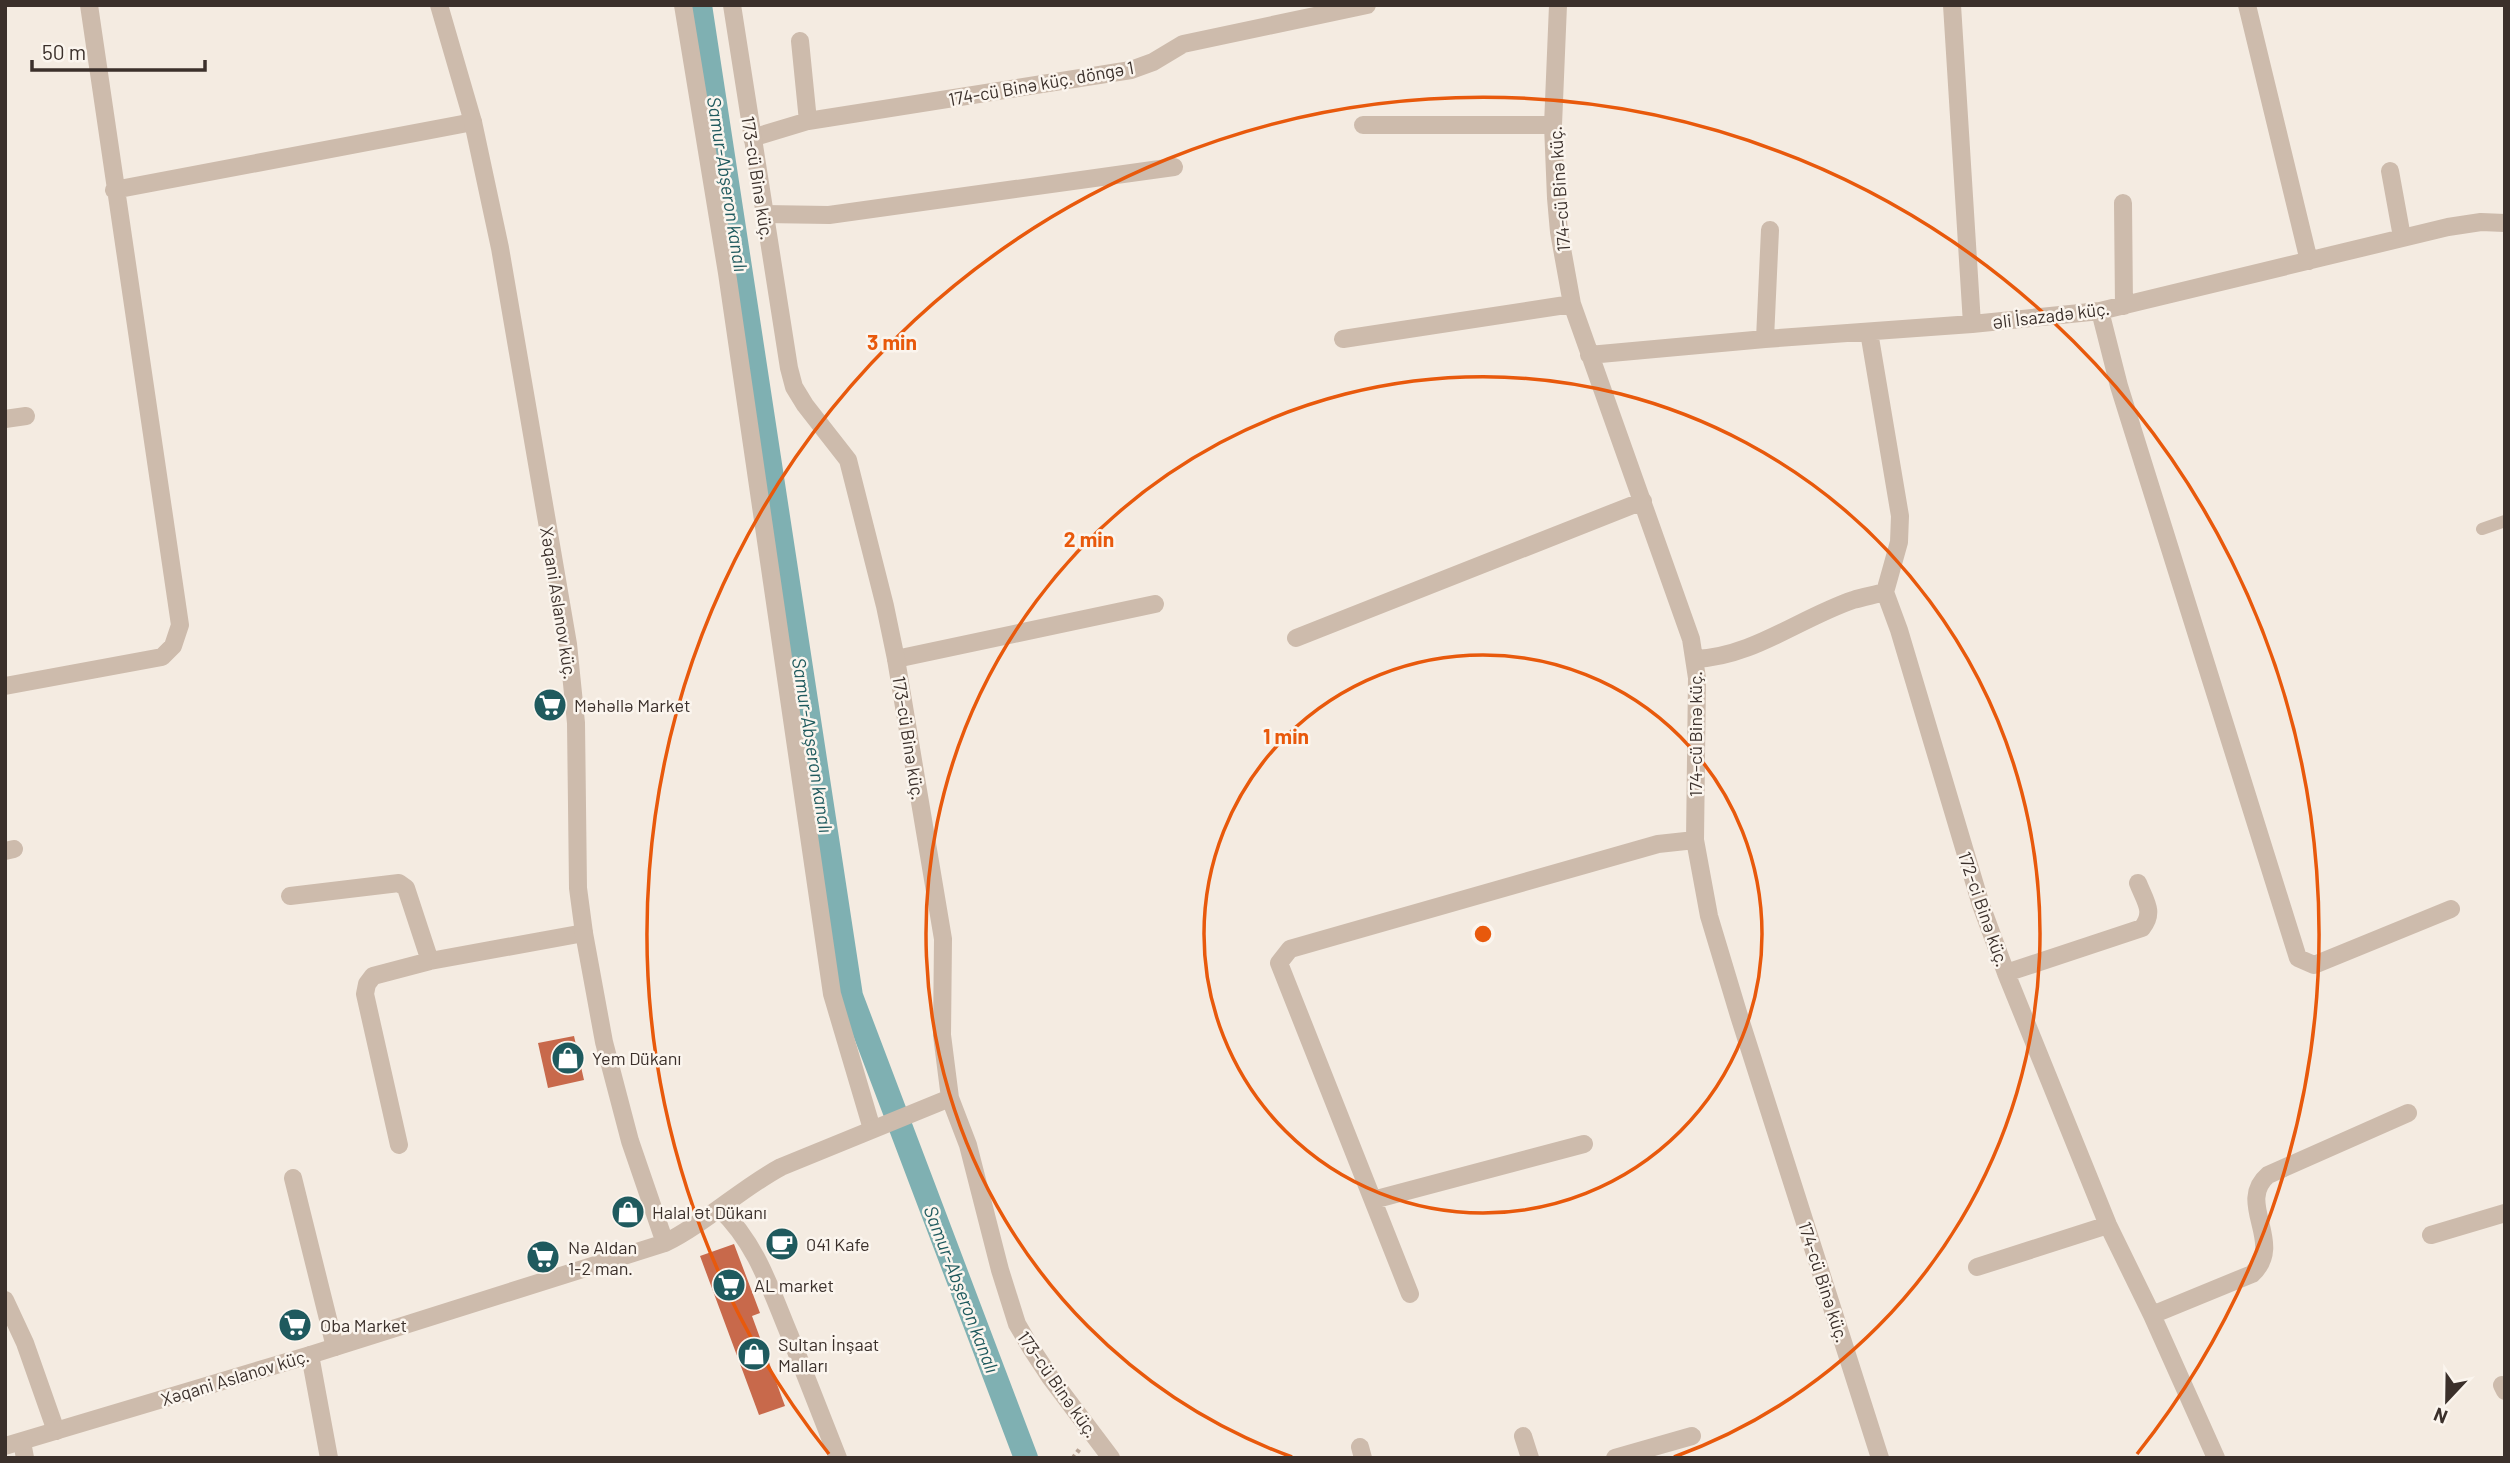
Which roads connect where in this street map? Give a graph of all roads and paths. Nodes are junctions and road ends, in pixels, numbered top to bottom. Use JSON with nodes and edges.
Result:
{"nodes":[{"id":1,"x":89,"y":5,"type":"edge"},
{"id":2,"x":439,"y":5,"type":"edge"},
{"id":3,"x":683,"y":5,"type":"edge"},
{"id":4,"x":732,"y":5,"type":"edge"},
{"id":5,"x":1367,"y":5,"type":"edge"},
{"id":6,"x":1558,"y":5,"type":"edge"},
{"id":7,"x":1952,"y":5,"type":"edge"},
{"id":8,"x":2247,"y":5,"type":"edge"},
{"id":9,"x":800,"y":41,"type":"dead end"},
{"id":10,"x":808,"y":121,"type":"junction"},
{"id":11,"x":473,"y":122,"type":"junction"},
{"id":12,"x":1363,"y":125,"type":"dead end"},
{"id":13,"x":1553,"y":125,"type":"junction"},
{"id":14,"x":752,"y":138,"type":"junction"},
{"id":15,"x":1174,"y":167,"type":"dead end"},
{"id":16,"x":2390,"y":171,"type":"dead end"},
{"id":17,"x":114,"y":190,"type":"junction"},
{"id":18,"x":2123,"y":203,"type":"dead end"},
{"id":19,"x":764,"y":214,"type":"junction"},
{"id":20,"x":2505,"y":223,"type":"edge"},
{"id":21,"x":1770,"y":230,"type":"dead end"},
{"id":22,"x":2402,"y":237,"type":"junction"},
{"id":23,"x":2309,"y":261,"type":"junction"},
{"id":24,"x":1572,"y":304,"type":"junction"},
{"id":25,"x":2124,"y":306,"type":"junction"},
{"id":26,"x":2100,"y":311,"type":"junction"},
{"id":27,"x":1972,"y":324,"type":"junction"},
{"id":28,"x":1869,"y":332,"type":"junction"},
{"id":29,"x":1765,"y":338,"type":"junction"},
{"id":30,"x":1342,"y":339,"type":"dead end"},
{"id":31,"x":1589,"y":355,"type":"junction"},
{"id":32,"x":26,"y":416,"type":"dead end"},
{"id":33,"x":5,"y":419,"type":"edge"},
{"id":34,"x":1643,"y":501,"type":"junction"},
{"id":35,"x":2505,"y":521,"type":"edge"},
{"id":36,"x":2482,"y":529,"type":"dead end"},
{"id":37,"x":1885,"y":592,"type":"junction"},
{"id":38,"x":1155,"y":604,"type":"dead end"},
{"id":39,"x":1296,"y":638,"type":"dead end"},
{"id":40,"x":896,"y":659,"type":"junction"},
{"id":41,"x":1695,"y":659,"type":"junction"},
{"id":42,"x":5,"y":686,"type":"edge"},
{"id":43,"x":1695,"y":840,"type":"junction"},
{"id":44,"x":2138,"y":883,"type":"dead end"},
{"id":45,"x":290,"y":896,"type":"dead end"},
{"id":46,"x":2451,"y":909,"type":"dead end"},
{"id":47,"x":584,"y":933,"type":"junction"},
{"id":48,"x":430,"y":961,"type":"junction"},
{"id":49,"x":2006,"y":973,"type":"junction"},
{"id":50,"x":950,"y":1098,"type":"junction"},
{"id":51,"x":2408,"y":1113,"type":"dead end"},
{"id":52,"x":872,"y":1129,"type":"junction"},
{"id":53,"x":1584,"y":1144,"type":"dead end"},
{"id":54,"x":399,"y":1145,"type":"dead end"},
{"id":55,"x":293,"y":1178,"type":"dead end"},
{"id":56,"x":1373,"y":1200,"type":"junction"},
{"id":57,"x":720,"y":1209,"type":"junction"},
{"id":58,"x":2505,"y":1213,"type":"edge"},
{"id":59,"x":2108,"y":1225,"type":"junction"},
{"id":60,"x":2431,"y":1235,"type":"dead end"},
{"id":61,"x":665,"y":1243,"type":"junction"},
{"id":62,"x":1977,"y":1267,"type":"dead end"},
{"id":63,"x":1410,"y":1294,"type":"dead end"},
{"id":64,"x":5,"y":1300,"type":"edge"},
{"id":65,"x":2152,"y":1315,"type":"junction"},
{"id":66,"x":335,"y":1348,"type":"junction"},
{"id":67,"x":310,"y":1355,"type":"junction"},
{"id":68,"x":56,"y":1431,"type":"junction"},
{"id":69,"x":1523,"y":1436,"type":"dead end"},
{"id":70,"x":1692,"y":1436,"type":"dead end"},
{"id":71,"x":17,"y":1448,"type":"edge"},
{"id":72,"x":329,"y":1458,"type":"edge"},
{"id":73,"x":838,"y":1458,"type":"edge"},
{"id":74,"x":1111,"y":1458,"type":"edge"},
{"id":75,"x":1530,"y":1458,"type":"edge"},
{"id":76,"x":1615,"y":1458,"type":"edge"},
{"id":77,"x":1880,"y":1458,"type":"edge"},
{"id":78,"x":2216,"y":1458,"type":"edge"}],
"edges":[{"from":1,"to":17,"type":"street"},
{"from":2,"to":11,"type":"street","name":"Xəqani Aslanov küç."},
{"from":3,"to":52,"type":"street"},
{"from":4,"to":14,"type":"street","name":"173-cü Binə küç."},
{"from":5,"to":10,"type":"street","name":"174-cü Binə küç. döngə 1"},
{"from":6,"to":13,"type":"street","name":"174-cü Binə küç."},
{"from":7,"to":27,"type":"street"},
{"from":8,"to":23,"type":"street"},
{"from":9,"to":10,"type":"street"},
{"from":10,"to":14,"type":"street","name":"174-cü Binə küç. döngə 1"},
{"from":11,"to":17,"type":"street"},
{"from":11,"to":47,"type":"street","name":"Xəqani Aslanov küç."},
{"from":12,"to":13,"type":"street"},
{"from":13,"to":24,"type":"street","name":"174-cü Binə küç."},
{"from":14,"to":19,"type":"street","name":"173-cü Binə küç."},
{"from":15,"to":19,"type":"street"},
{"from":16,"to":22,"type":"street"},
{"from":17,"to":42,"type":"street"},
{"from":18,"to":25,"type":"street"},
{"from":19,"to":40,"type":"street","name":"173-cü Binə küç."},
{"from":20,"to":22,"type":"street","name":"Əli İsazadə küç."},
{"from":21,"to":29,"type":"street"},
{"from":22,"to":23,"type":"street","name":"Əli İsazadə küç."},
{"from":23,"to":25,"type":"street","name":"Əli İsazadə küç."},
{"from":24,"to":30,"type":"street"},
{"from":24,"to":31,"type":"street","name":"174-cü Binə küç."},
{"from":25,"to":26,"type":"street","name":"Əli İsazadə küç."},
{"from":26,"to":27,"type":"street","name":"Əli İsazadə küç."},
{"from":26,"to":46,"type":"street"},
{"from":27,"to":28,"type":"street","name":"Əli İsazadə küç."},
{"from":28,"to":29,"type":"street","name":"Əli İsazadə küç."},
{"from":28,"to":37,"type":"street"},
{"from":29,"to":31,"type":"street","name":"Əli İsazadə küç."},
{"from":31,"to":34,"type":"street","name":"174-cü Binə küç."},
{"from":32,"to":33,"type":"street"},
{"from":34,"to":39,"type":"street"},
{"from":34,"to":41,"type":"street","name":"174-cü Binə küç."},
{"from":35,"to":36,"type":"lane"},
{"from":37,"to":41,"type":"street"},
{"from":37,"to":49,"type":"street","name":"172-ci Binə küç."},
{"from":38,"to":40,"type":"street"},
{"from":40,"to":50,"type":"street","name":"173-cü Binə küç."},
{"from":41,"to":43,"type":"street","name":"174-cü Binə küç."},
{"from":43,"to":56,"type":"street"},
{"from":43,"to":77,"type":"street","name":"174-cü Binə küç."},
{"from":44,"to":49,"type":"street"},
{"from":45,"to":48,"type":"street"},
{"from":47,"to":48,"type":"street"},
{"from":47,"to":61,"type":"street","name":"Xəqani Aslanov küç."},
{"from":48,"to":54,"type":"street"},
{"from":49,"to":59,"type":"street","name":"172-ci Binə küç."},
{"from":50,"to":52,"type":"street","name":"Xəqani Aslanov küç."},
{"from":50,"to":74,"type":"street","name":"173-cü Binə küç."},
{"from":51,"to":65,"type":"street"},
{"from":52,"to":57,"type":"street","name":"Xəqani Aslanov küç."},
{"from":53,"to":56,"type":"street"},
{"from":55,"to":66,"type":"street"},
{"from":56,"to":63,"type":"street"},
{"from":57,"to":61,"type":"street","name":"Xəqani Aslanov küç."},
{"from":57,"to":73,"type":"street"},
{"from":58,"to":60,"type":"street"},
{"from":59,"to":62,"type":"street"},
{"from":59,"to":65,"type":"street","name":"172-ci Binə küç."},
{"from":61,"to":66,"type":"street","name":"Xəqani Aslanov küç."},
{"from":64,"to":68,"type":"street"},
{"from":65,"to":78,"type":"street","name":"172-ci Binə küç."},
{"from":66,"to":67,"type":"street","name":"Xəqani Aslanov küç."},
{"from":67,"to":68,"type":"street","name":"Xəqani Aslanov küç."},
{"from":67,"to":72,"type":"street"},
{"from":68,"to":71,"type":"street","name":"Xəqani Aslanov küç."},
{"from":69,"to":75,"type":"street"},
{"from":70,"to":76,"type":"street"}]}
